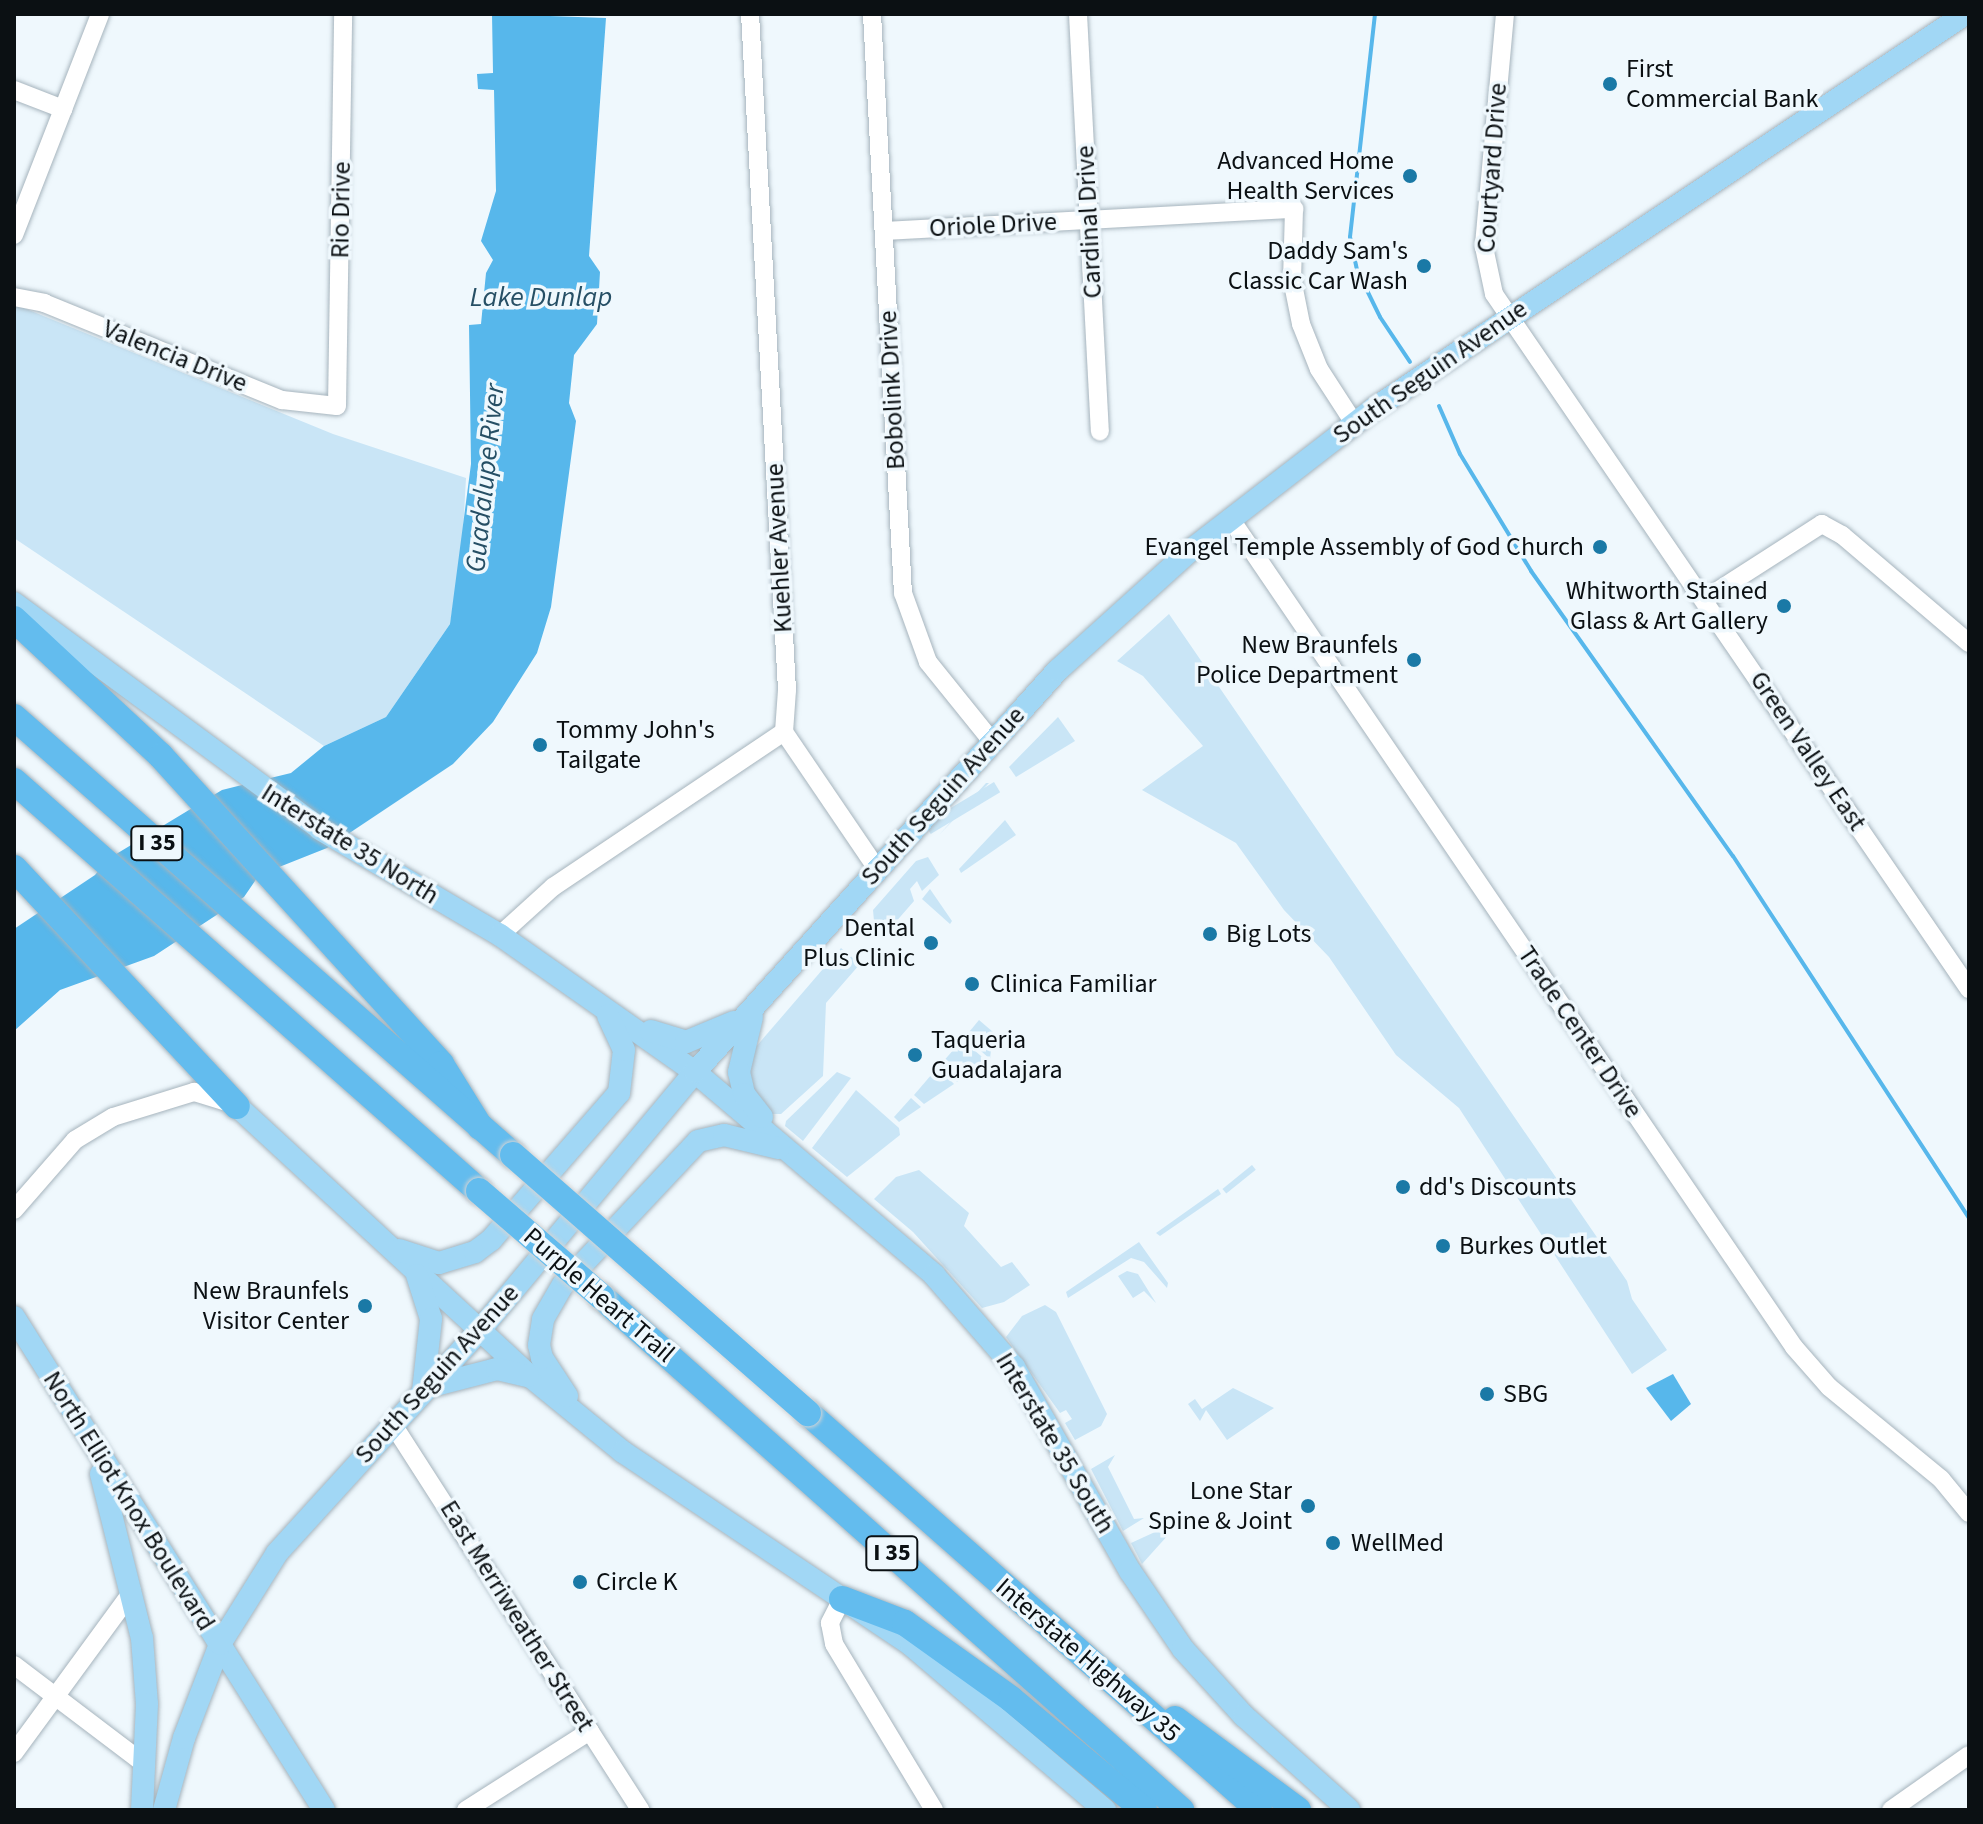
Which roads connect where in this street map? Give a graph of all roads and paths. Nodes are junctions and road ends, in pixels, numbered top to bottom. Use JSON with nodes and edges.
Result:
{"nodes":[{"id":1,"x":100,"y":14,"type":"edge"},
{"id":2,"x":343,"y":14,"type":"edge"},
{"id":3,"x":750,"y":14,"type":"edge"},
{"id":4,"x":872,"y":14,"type":"edge"},
{"id":5,"x":1078,"y":14,"type":"edge"},
{"id":6,"x":1505,"y":14,"type":"edge"},
{"id":7,"x":1965,"y":14,"type":"edge"},
{"id":8,"x":14,"y":90,"type":"edge"},
{"id":9,"x":63,"y":109,"type":"junction"},
{"id":10,"x":1088,"y":220,"type":"junction"},
{"id":11,"x":884,"y":231,"type":"junction"},
{"id":12,"x":14,"y":235,"type":"edge"},
{"id":13,"x":14,"y":297,"type":"edge"},
{"id":14,"x":1509,"y":317,"type":"junction"},
{"id":15,"x":337,"y":406,"type":"joint"},
{"id":16,"x":1354,"y":423,"type":"junction"},
{"id":17,"x":1100,"y":431,"type":"dead end"},
{"id":18,"x":1230,"y":518,"type":"junction"},
{"id":19,"x":1705,"y":599,"type":"junction"},
{"id":20,"x":14,"y":603,"type":"edge"},
{"id":21,"x":14,"y":619,"type":"edge"},
{"id":22,"x":1969,"y":643,"type":"edge"},
{"id":23,"x":14,"y":717,"type":"edge"},
{"id":24,"x":784,"y":732,"type":"junction"},
{"id":25,"x":991,"y":740,"type":"junction"},
{"id":26,"x":14,"y":781,"type":"edge"},
{"id":27,"x":14,"y":868,"type":"edge"},
{"id":28,"x":877,"y":869,"type":"junction"},
{"id":29,"x":500,"y":935,"type":"junction"},
{"id":30,"x":1969,"y":989,"type":"edge"},
{"id":31,"x":604,"y":1007,"type":"junction"},
{"id":32,"x":755,"y":1009,"type":"junction"},
{"id":33,"x":695,"y":1072,"type":"junction"},
{"id":34,"x":237,"y":1106,"type":"junction"},
{"id":35,"x":480,"y":1127,"type":"junction"},
{"id":36,"x":797,"y":1157,"type":"junction"},
{"id":37,"x":14,"y":1210,"type":"edge"},
{"id":38,"x":380,"y":1241,"type":"junction"},
{"id":39,"x":417,"y":1274,"type":"junction"},
{"id":40,"x":14,"y":1317,"type":"edge"},
{"id":41,"x":480,"y":1330,"type":"junction"},
{"id":42,"x":531,"y":1377,"type":"junction"},
{"id":43,"x":423,"y":1392,"type":"junction"},
{"id":44,"x":584,"y":1420,"type":"junction"},
{"id":45,"x":392,"y":1423,"type":"junction"},
{"id":46,"x":89,"y":1439,"type":"junction"},
{"id":47,"x":917,"y":1510,"type":"joint"},
{"id":48,"x":1969,"y":1513,"type":"edge"},
{"id":49,"x":132,"y":1592,"type":"junction"},
{"id":50,"x":842,"y":1599,"type":"junction"},
{"id":51,"x":220,"y":1644,"type":"junction"},
{"id":52,"x":14,"y":1665,"type":"edge"},
{"id":53,"x":1103,"y":1673,"type":"junction"},
{"id":54,"x":56,"y":1697,"type":"junction"},
{"id":55,"x":590,"y":1731,"type":"junction"},
{"id":56,"x":14,"y":1753,"type":"edge"},
{"id":57,"x":1969,"y":1755,"type":"edge"},
{"id":58,"x":143,"y":1763,"type":"junction"},
{"id":59,"x":142,"y":1810,"type":"edge"},
{"id":60,"x":164,"y":1810,"type":"edge"},
{"id":61,"x":324,"y":1810,"type":"edge"},
{"id":62,"x":466,"y":1810,"type":"edge"},
{"id":63,"x":640,"y":1810,"type":"edge"},
{"id":64,"x":934,"y":1810,"type":"edge"},
{"id":65,"x":1105,"y":1810,"type":"edge"},
{"id":66,"x":1144,"y":1810,"type":"edge"},
{"id":67,"x":1181,"y":1810,"type":"edge"},
{"id":68,"x":1259,"y":1810,"type":"edge"},
{"id":69,"x":1298,"y":1810,"type":"edge"},
{"id":70,"x":1349,"y":1810,"type":"edge"},
{"id":71,"x":1891,"y":1810,"type":"edge"}],
"edges":[{"from":1,"to":9,"type":"street"},
{"from":2,"to":15,"type":"street","name":"Rio Drive"},
{"from":3,"to":24,"type":"street","name":"Kuehler Avenue"},
{"from":4,"to":11,"type":"street","name":"Bobolink Drive"},
{"from":5,"to":10,"type":"street","name":"Cardinal Drive"},
{"from":6,"to":14,"type":"street","name":"Courtyard Drive"},
{"from":7,"to":14,"type":"main road","name":"South Seguin Avenue"},
{"from":8,"to":9,"type":"street"},
{"from":9,"to":12,"type":"street"},
{"from":10,"to":11,"type":"street","name":"Oriole Drive"},
{"from":10,"to":16,"type":"street","name":"Oriole Drive"},
{"from":10,"to":17,"type":"street","name":"Cardinal Drive"},
{"from":11,"to":25,"type":"street","name":"Bobolink Drive"},
{"from":13,"to":15,"type":"street","name":"Valencia Drive"},
{"from":14,"to":16,"type":"main road","name":"South Seguin Avenue"},
{"from":14,"to":19,"type":"street","name":"Green Valley East"},
{"from":16,"to":18,"type":"main road","name":"South Seguin Avenue"},
{"from":18,"to":25,"type":"main road","name":"South Seguin Avenue"},
{"from":18,"to":48,"type":"street","name":"Trade Center Drive"},
{"from":19,"to":22,"type":"street"},
{"from":19,"to":30,"type":"street","name":"Green Valley East"},
{"from":20,"to":29,"type":"main road","name":"Interstate 35 North"},
{"from":21,"to":35,"type":"highway"},
{"from":23,"to":35,"type":"highway","name":"Purple Heart Trail","number":"I 35"},
{"from":24,"to":28,"type":"street"},
{"from":24,"to":29,"type":"street"},
{"from":25,"to":28,"type":"main road","name":"South Seguin Avenue"},
{"from":26,"to":67,"type":"highway","name":"Purple Heart Trail","number":"I 35","bridge":true},
{"from":27,"to":34,"type":"highway"},
{"from":28,"to":32,"type":"main road","name":"South Seguin Avenue"},
{"from":29,"to":31,"type":"main road","name":"Interstate 35 North"},
{"from":31,"to":32,"type":"main road"},
{"from":31,"to":33,"type":"main road","name":"Interstate 35 North"},
{"from":31,"to":38,"type":"main road"},
{"from":32,"to":33,"type":"main road","name":"South Seguin Avenue"},
{"from":32,"to":36,"type":"main road"},
{"from":33,"to":36,"type":"main road","name":"Interstate 35 South"},
{"from":33,"to":41,"type":"main road","name":"South Seguin Avenue"},
{"from":34,"to":37,"type":"street"},
{"from":34,"to":38,"type":"main road"},
{"from":35,"to":47,"type":"highway","name":"Purple Heart Trail","number":"I 35","bridge":true},
{"from":36,"to":44,"type":"main road"},
{"from":36,"to":70,"type":"main road","name":"Interstate 35 South"},
{"from":38,"to":39,"type":"main road"},
{"from":39,"to":41,"type":"main road"},
{"from":39,"to":43,"type":"main road"},
{"from":40,"to":46,"type":"main road","name":"North Elliot Knox Boulevard"},
{"from":41,"to":42,"type":"main road"},
{"from":41,"to":43,"type":"main road","name":"South Seguin Avenue"},
{"from":42,"to":43,"type":"main road"},
{"from":42,"to":44,"type":"main road"},
{"from":43,"to":45,"type":"main road","name":"South Seguin Avenue"},
{"from":44,"to":50,"type":"main road"},
{"from":45,"to":51,"type":"main road","name":"South Seguin Avenue"},
{"from":45,"to":55,"type":"street","name":"East Merriweather Street"},
{"from":46,"to":49,"type":"main road"},
{"from":46,"to":51,"type":"main road","name":"North Elliot Knox Boulevard"},
{"from":47,"to":53,"type":"highway","name":"Interstate Highway 35","number":"I 35"},
{"from":49,"to":54,"type":"street"},
{"from":49,"to":58,"type":"main road"},
{"from":50,"to":64,"type":"street"},
{"from":50,"to":65,"type":"main road"},
{"from":50,"to":66,"type":"highway"},
{"from":51,"to":60,"type":"main road","name":"South Seguin Avenue"},
{"from":51,"to":61,"type":"main road","name":"North Elliot Knox Boulevard"},
{"from":52,"to":54,"type":"street"},
{"from":53,"to":68,"type":"highway","name":"Interstate Highway 35","number":"I 35"},
{"from":53,"to":69,"type":"highway"},
{"from":54,"to":56,"type":"street"},
{"from":54,"to":58,"type":"street"},
{"from":55,"to":62,"type":"street"},
{"from":55,"to":63,"type":"street","name":"East Merriweather Street"},
{"from":57,"to":71,"type":"street"},
{"from":58,"to":59,"type":"main road"}]}
